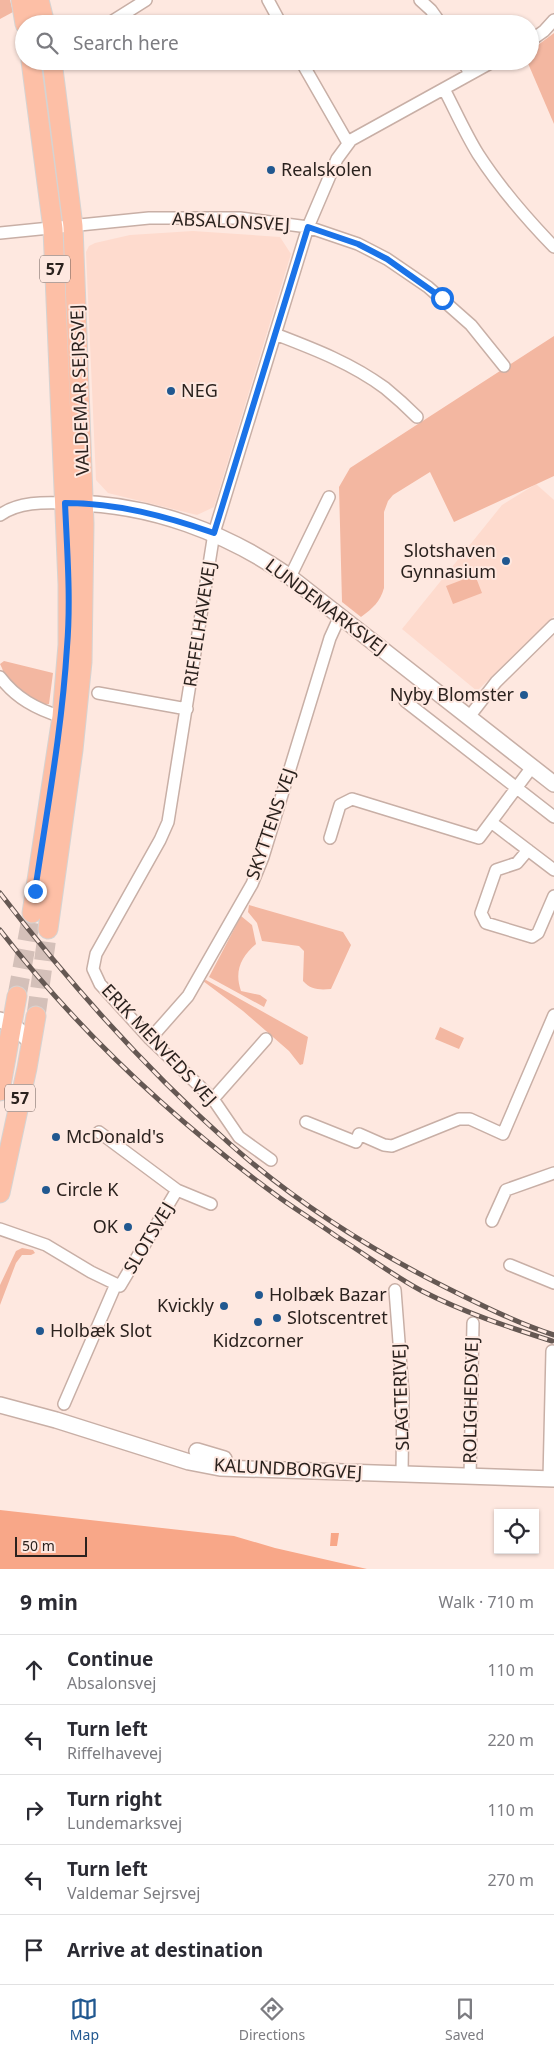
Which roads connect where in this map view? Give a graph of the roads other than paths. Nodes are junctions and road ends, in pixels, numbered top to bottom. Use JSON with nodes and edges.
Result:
{"nodes":[{"id":1,"x":21,"y":0,"type":"edge"},
{"id":2,"x":39,"y":0,"type":"edge"},
{"id":3,"x":146,"y":0,"type":"edge"},
{"id":4,"x":268,"y":0,"type":"edge"},
{"id":5,"x":420,"y":0,"type":"edge"},
{"id":6,"x":24,"y":15,"type":"edge"},
{"id":7,"x":42,"y":15,"type":"edge"},
{"id":8,"x":122,"y":15,"type":"edge"},
{"id":9,"x":276,"y":15,"type":"edge"},
{"id":10,"x":434,"y":15,"type":"edge"},
{"id":11,"x":554,"y":20,"type":"edge"},
{"id":12,"x":539,"y":35,"type":"edge"},
{"id":13,"x":32,"y":70,"type":"edge"},
{"id":14,"x":53,"y":70,"type":"edge"},
{"id":15,"x":306,"y":70,"type":"edge"},
{"id":16,"x":468,"y":70,"type":"edge"},
{"id":17,"x":477,"y":70,"type":"edge"},
{"id":18,"x":470,"y":74,"type":"junction"},
{"id":19,"x":444,"y":89,"type":"junction"},
{"id":20,"x":348,"y":143,"type":"junction"},
{"id":21,"x":73,"y":226,"type":"junction"},
{"id":22,"x":308,"y":227,"type":"junction"},
{"id":23,"x":53,"y":228,"type":"junction"},
{"id":24,"x":0,"y":233,"type":"edge"},
{"id":25,"x":554,"y":247,"type":"edge"},
{"id":26,"x":275,"y":334,"type":"junction"},
{"id":27,"x":504,"y":366,"type":"dead end"},
{"id":28,"x":417,"y":417,"type":"dead end"},
{"id":29,"x":329,"y":497,"type":"dead end"},
{"id":30,"x":65,"y":503,"type":"junction"},
{"id":31,"x":84,"y":503,"type":"junction"},
{"id":32,"x":0,"y":515,"type":"edge"},
{"id":33,"x":214,"y":533,"type":"junction"},
{"id":34,"x":290,"y":578,"type":"junction"},
{"id":35,"x":340,"y":616,"type":"junction"},
{"id":36,"x":554,"y":625,"type":"edge"},
{"id":37,"x":0,"y":677,"type":"edge"},
{"id":38,"x":98,"y":693,"type":"dead end"},
{"id":39,"x":405,"y":701,"type":"dead end"},
{"id":40,"x":187,"y":709,"type":"junction"},
{"id":41,"x":62,"y":717,"type":"junction"},
{"id":42,"x":468,"y":717,"type":"junction"},
{"id":43,"x":532,"y":767,"type":"junction"},
{"id":44,"x":554,"y":784,"type":"edge"},
{"id":45,"x":516,"y":788,"type":"junction"},
{"id":46,"x":554,"y":817,"type":"edge"},
{"id":47,"x":491,"y":822,"type":"junction"},
{"id":48,"x":330,"y":838,"type":"dead end"},
{"id":49,"x":528,"y":850,"type":"junction"},
{"id":50,"x":554,"y":870,"type":"edge"},
{"id":51,"x":554,"y":896,"type":"edge"},
{"id":52,"x":32,"y":913,"type":"tunnel mouth"},
{"id":53,"x":48,"y":929,"type":"tunnel mouth"},
{"id":54,"x":93,"y":969,"type":"joint"},
{"id":55,"x":17,"y":996,"type":"tunnel mouth"},
{"id":56,"x":554,"y":1015,"type":"edge"},
{"id":57,"x":36,"y":1016,"type":"tunnel mouth"},
{"id":58,"x":6,"y":1022,"type":"edge"},
{"id":59,"x":150,"y":1039,"type":"junction"},
{"id":60,"x":266,"y":1040,"type":"dead end"},
{"id":61,"x":4,"y":1042,"type":"edge"},
{"id":62,"x":31,"y":1042,"type":"junction"},
{"id":63,"x":0,"y":1091,"type":"edge"},
{"id":64,"x":213,"y":1099,"type":"junction"},
{"id":65,"x":306,"y":1122,"type":"dead end"},
{"id":66,"x":99,"y":1132,"type":"dead end"},
{"id":67,"x":271,"y":1160,"type":"dead end"},
{"id":68,"x":554,"y":1173,"type":"edge"},
{"id":69,"x":177,"y":1190,"type":"junction"},
{"id":70,"x":0,"y":1193,"type":"edge"},
{"id":71,"x":210,"y":1204,"type":"dead end"},
{"id":72,"x":492,"y":1221,"type":"dead end"},
{"id":73,"x":0,"y":1229,"type":"edge"},
{"id":74,"x":510,"y":1265,"type":"dead end"},
{"id":75,"x":554,"y":1283,"type":"edge"},
{"id":76,"x":118,"y":1285,"type":"junction"},
{"id":77,"x":395,"y":1290,"type":"dead end"},
{"id":78,"x":473,"y":1323,"type":"dead end"},
{"id":79,"x":552,"y":1350,"type":"dead end"},
{"id":80,"x":64,"y":1404,"type":"dead end"},
{"id":81,"x":0,"y":1405,"type":"edge"},
{"id":82,"x":197,"y":1451,"type":"dead end"},
{"id":83,"x":253,"y":1470,"type":"junction"},
{"id":84,"x":402,"y":1473,"type":"junction"},
{"id":85,"x":470,"y":1477,"type":"junction"},
{"id":86,"x":552,"y":1479,"type":"edge"}],
"edges":[{"from":1,"to":6,"type":"main road"},
{"from":2,"to":7,"type":"main road"},
{"from":3,"to":8,"type":"street"},
{"from":4,"to":9,"type":"street"},
{"from":5,"to":10,"type":"street"},
{"from":11,"to":12,"type":"street"},
{"from":13,"to":23,"type":"main road","name":"VALDEMAR SEJRSVEJ","number":"57"},
{"from":14,"to":21,"type":"main road","name":"VALDEMAR SEJRSVEJ","number":"57"},
{"from":15,"to":20,"type":"street"},
{"from":16,"to":18,"type":"street"},
{"from":17,"to":18,"type":"street"},
{"from":18,"to":19,"type":"street"},
{"from":19,"to":20,"type":"street"},
{"from":19,"to":25,"type":"street"},
{"from":20,"to":22,"type":"street","name":"RIFFELHAVEVEJ"},
{"from":21,"to":22,"type":"street","name":"ABSALONSVEJ"},
{"from":21,"to":23,"type":"street","name":"ABSALONSVEJ"},
{"from":21,"to":31,"type":"main road","name":"VALDEMAR SEJRSVEJ","number":"57"},
{"from":22,"to":26,"type":"street","name":"RIFFELHAVEVEJ"},
{"from":22,"to":27,"type":"street","name":"ABSALONSVEJ"},
{"from":23,"to":24,"type":"street","name":"ABSALONSVEJ"},
{"from":23,"to":30,"type":"main road","name":"VALDEMAR SEJRSVEJ","number":"57"},
{"from":26,"to":28,"type":"street"},
{"from":26,"to":33,"type":"street","name":"RIFFELHAVEVEJ"},
{"from":29,"to":34,"type":"street"},
{"from":30,"to":31,"type":"street","name":"LUNDEMARKSVEJ"},
{"from":30,"to":32,"type":"street"},
{"from":30,"to":41,"type":"main road","name":"VALDEMAR SEJRSVEJ","number":"57"},
{"from":31,"to":33,"type":"street","name":"LUNDEMARKSVEJ"},
{"from":31,"to":53,"type":"main road","name":"VALDEMAR SEJRSVEJ","number":"57"},
{"from":33,"to":34,"type":"street","name":"LUNDEMARKSVEJ"},
{"from":33,"to":40,"type":"street","name":"RIFFELHAVEVEJ"},
{"from":34,"to":35,"type":"street","name":"LUNDEMARKSVEJ"},
{"from":35,"to":42,"type":"street","name":"LUNDEMARKSVEJ"},
{"from":35,"to":59,"type":"street","name":"SKYTTENS VEJ"},
{"from":36,"to":42,"type":"street"},
{"from":37,"to":41,"type":"street"},
{"from":38,"to":40,"type":"street","name":"RIFFELHAVEVEJ"},
{"from":39,"to":45,"type":"street"},
{"from":40,"to":54,"type":"street","name":"RIFFELHAVEVEJ"},
{"from":41,"to":52,"type":"main road","name":"VALDEMAR SEJRSVEJ","number":"57"},
{"from":42,"to":43,"type":"street","name":"LUNDEMARKSVEJ"},
{"from":43,"to":44,"type":"street","name":"LUNDEMARKSVEJ"},
{"from":43,"to":45,"type":"street"},
{"from":45,"to":46,"type":"street"},
{"from":45,"to":47,"type":"street"},
{"from":47,"to":48,"type":"street"},
{"from":47,"to":49,"type":"street"},
{"from":49,"to":50,"type":"street"},
{"from":49,"to":51,"type":"street"},
{"from":54,"to":59,"type":"street","name":"ERIK MENVEDS VEJ"},
{"from":55,"to":58,"type":"main road","number":"57"},
{"from":56,"to":65,"type":"street"},
{"from":57,"to":62,"type":"main road","number":"57"},
{"from":58,"to":61,"type":"main road","number":"57"},
{"from":58,"to":62,"type":"street"},
{"from":59,"to":64,"type":"street","name":"ERIK MENVEDS VEJ"},
{"from":60,"to":64,"type":"street"},
{"from":61,"to":62,"type":"street"},
{"from":61,"to":63,"type":"main road","number":"57"},
{"from":62,"to":70,"type":"main road","number":"57"},
{"from":64,"to":67,"type":"street","name":"ERIK MENVEDS VEJ"},
{"from":66,"to":69,"type":"street"},
{"from":68,"to":72,"type":"street"},
{"from":69,"to":71,"type":"street"},
{"from":69,"to":76,"type":"street","name":"SLOTSVEJ"},
{"from":73,"to":76,"type":"street"},
{"from":74,"to":75,"type":"street"},
{"from":76,"to":80,"type":"street","name":"SLOTSVEJ"},
{"from":77,"to":84,"type":"street","name":"SLAGTERIVEJ"},
{"from":78,"to":85,"type":"street","name":"ROLIGHEDSVEJ"},
{"from":79,"to":86,"type":"street"},
{"from":81,"to":83,"type":"street","name":"KALUNDBORGVEJ"},
{"from":82,"to":83,"type":"street"},
{"from":83,"to":84,"type":"street","name":"KALUNDBORGVEJ"},
{"from":84,"to":85,"type":"street","name":"KALUNDBORGVEJ"},
{"from":85,"to":86,"type":"street","name":"KALUNDBORGVEJ"}]}
